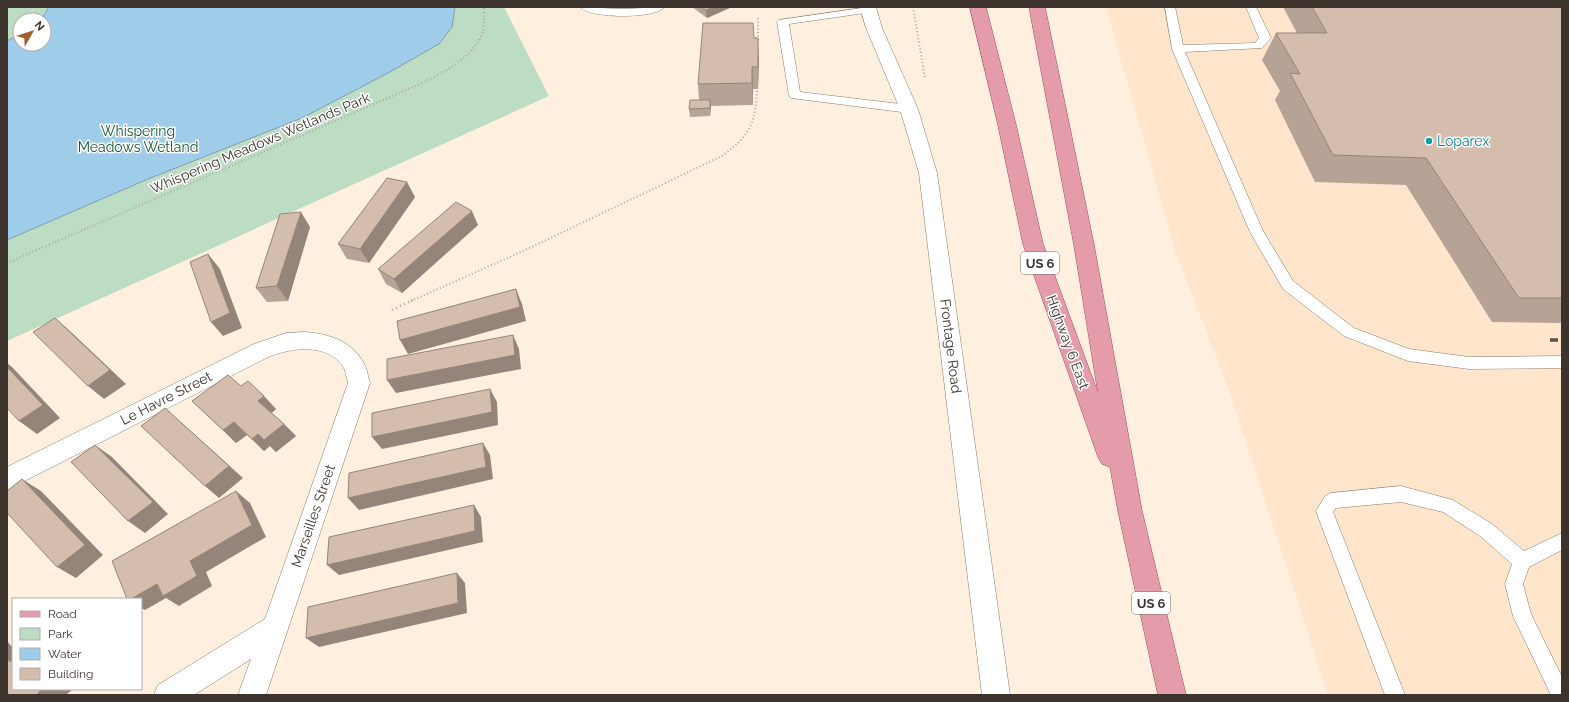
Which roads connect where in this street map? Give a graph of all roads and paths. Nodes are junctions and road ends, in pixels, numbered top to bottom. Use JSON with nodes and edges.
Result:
{"nodes":[{"id":1,"x":484,"y":7,"type":"edge"},
{"id":2,"x":585,"y":7,"type":"edge"},
{"id":3,"x":660,"y":7,"type":"edge"},
{"id":4,"x":978,"y":7,"type":"edge"},
{"id":5,"x":1037,"y":7,"type":"edge"},
{"id":6,"x":1170,"y":7,"type":"edge"},
{"id":7,"x":1251,"y":7,"type":"edge"},
{"id":8,"x":868,"y":9,"type":"edge"},
{"id":9,"x":758,"y":18,"type":"dead end"},
{"id":10,"x":758,"y":41,"type":"edge"},
{"id":11,"x":1178,"y":49,"type":"junction"},
{"id":12,"x":757,"y":86,"type":"edge"},
{"id":13,"x":909,"y":110,"type":"junction"},
{"id":14,"x":7,"y":263,"type":"edge"},
{"id":15,"x":392,"y":310,"type":"dead end"},
{"id":16,"x":331,"y":346,"type":"joint"},
{"id":17,"x":1562,"y":362,"type":"edge"},
{"id":18,"x":7,"y":479,"type":"edge"},
{"id":19,"x":1130,"y":511,"type":"junction"},
{"id":20,"x":1562,"y":541,"type":"edge"},
{"id":21,"x":1522,"y":561,"type":"junction"},
{"id":22,"x":274,"y":629,"type":"junction"},
{"id":23,"x":168,"y":695,"type":"edge"},
{"id":24,"x":252,"y":695,"type":"edge"},
{"id":25,"x":996,"y":695,"type":"edge"},
{"id":26,"x":1172,"y":695,"type":"edge"},
{"id":27,"x":1395,"y":695,"type":"edge"},
{"id":28,"x":1561,"y":695,"type":"edge"}],
"edges":[{"from":1,"to":14,"type":"path","name":"Whispering Meadows Wetlands Park"},
{"from":2,"to":3,"type":"lane"},
{"from":4,"to":19,"type":"main road","name":"Highway 6 East","number":"US 6"},
{"from":5,"to":19,"type":"main road","name":"Highway 6 East","number":"US 6"},
{"from":6,"to":11,"type":"lane"},
{"from":7,"to":11,"type":"lane"},
{"from":8,"to":13,"type":"street","name":"Frontage Road"},
{"from":8,"to":13,"type":"lane"},
{"from":9,"to":10,"type":"path"},
{"from":11,"to":17,"type":"lane"},
{"from":12,"to":15,"type":"path"},
{"from":13,"to":25,"type":"street","name":"Frontage Road"},
{"from":16,"to":18,"type":"street","name":"Le Havre Street"},
{"from":16,"to":22,"type":"street","name":"Marseilles Street"},
{"from":19,"to":26,"type":"main road","name":"Highway 6 East","number":"US 6"},
{"from":20,"to":21,"type":"lane"},
{"from":21,"to":27,"type":"lane"},
{"from":21,"to":28,"type":"lane"},
{"from":22,"to":23,"type":"street"},
{"from":22,"to":24,"type":"street","name":"Marseilles Street"}]}
